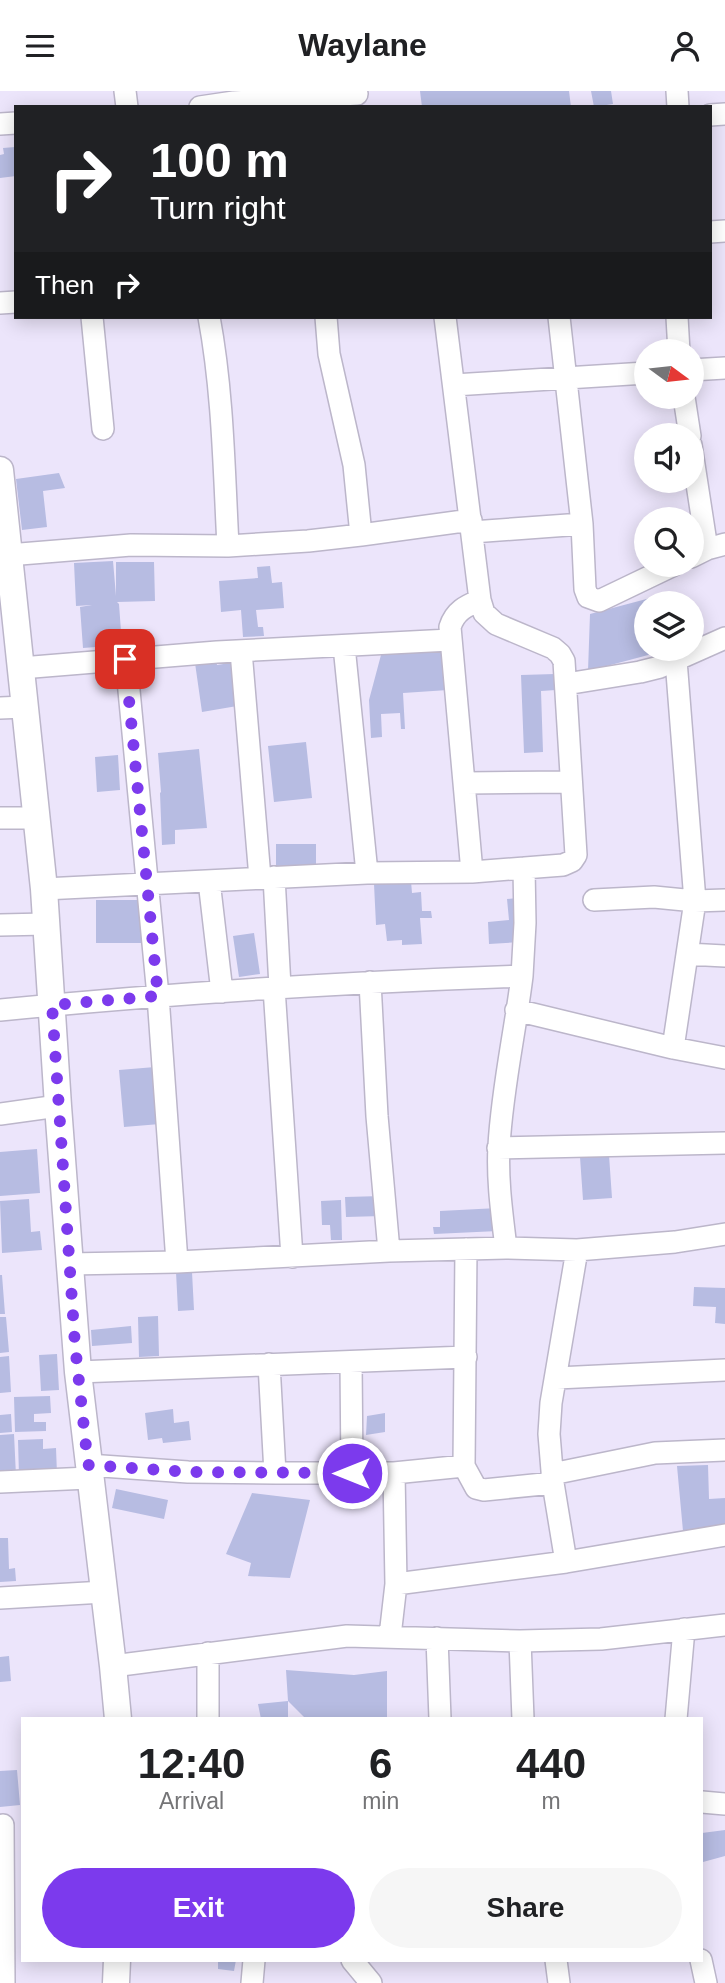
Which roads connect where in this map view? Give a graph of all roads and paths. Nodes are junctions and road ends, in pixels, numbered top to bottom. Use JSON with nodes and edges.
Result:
{"nodes":[{"id":1,"x":233,"y":96,"type":"edge"},
{"id":2,"x":358,"y":97,"type":"edge"},
{"id":3,"x":206,"y":105,"type":"edge"},
{"id":4,"x":92,"y":319,"type":"edge"},
{"id":5,"x":209,"y":319,"type":"edge"},
{"id":6,"x":326,"y":319,"type":"edge"},
{"id":7,"x":445,"y":319,"type":"edge"},
{"id":8,"x":559,"y":319,"type":"edge"},
{"id":9,"x":677,"y":319,"type":"edge"},
{"id":10,"x":678,"y":339,"type":"edge"},
{"id":11,"x":725,"y":367,"type":"edge"},
{"id":12,"x":704,"y":369,"type":"edge"},
{"id":13,"x":634,"y":373,"type":"edge"},
{"id":14,"x":566,"y":376,"type":"junction"},
{"id":15,"x":454,"y":385,"type":"junction"},
{"id":16,"x":103,"y":429,"type":"dead end"},
{"id":17,"x":1,"y":485,"type":"edge"},
{"id":18,"x":699,"y":493,"type":"edge"},
{"id":19,"x":582,"y":524,"type":"junction"},
{"id":20,"x":472,"y":526,"type":"junction"},
{"id":21,"x":361,"y":535,"type":"junction"},
{"id":22,"x":228,"y":546,"type":"junction"},
{"id":23,"x":708,"y":550,"type":"edge"},
{"id":24,"x":8,"y":555,"type":"junction"},
{"id":25,"x":649,"y":577,"type":"edge"},
{"id":26,"x":480,"y":600,"type":"junction"},
{"id":27,"x":7,"y":601,"type":"edge"},
{"id":28,"x":725,"y":638,"type":"edge"},
{"id":29,"x":450,"y":640,"type":"junction"},
{"id":30,"x":344,"y":646,"type":"junction"},
{"id":31,"x":704,"y":647,"type":"edge"},
{"id":32,"x":241,"y":651,"type":"junction"},
{"id":33,"x":125,"y":659,"type":"junction"},
{"id":34,"x":674,"y":661,"type":"edge"},
{"id":35,"x":676,"y":661,"type":"edge"},
{"id":36,"x":21,"y":668,"type":"junction"},
{"id":37,"x":566,"y":684,"type":"junction"},
{"id":38,"x":12,"y":708,"type":"edge"},
{"id":39,"x":572,"y":782,"type":"junction"},
{"id":40,"x":466,"y":783,"type":"junction"},
{"id":41,"x":0,"y":818,"type":"edge"},
{"id":42,"x":38,"y":818,"type":"junction"},
{"id":43,"x":524,"y":867,"type":"junction"},
{"id":44,"x":472,"y":872,"type":"junction"},
{"id":45,"x":367,"y":873,"type":"junction"},
{"id":46,"x":267,"y":877,"type":"junction"},
{"id":47,"x":209,"y":881,"type":"junction"},
{"id":48,"x":146,"y":885,"type":"junction"},
{"id":49,"x":44,"y":889,"type":"junction"},
{"id":50,"x":594,"y":899,"type":"dead end"},
{"id":51,"x":725,"y":900,"type":"edge"},
{"id":52,"x":695,"y":901,"type":"junction"},
{"id":53,"x":46,"y":923,"type":"junction"},
{"id":54,"x":0,"y":925,"type":"edge"},
{"id":55,"x":687,"y":954,"type":"junction"},
{"id":56,"x":725,"y":955,"type":"edge"},
{"id":57,"x":522,"y":976,"type":"junction"},
{"id":58,"x":370,"y":982,"type":"junction"},
{"id":59,"x":277,"y":988,"type":"junction"},
{"id":60,"x":222,"y":992,"type":"junction"},
{"id":61,"x":158,"y":996,"type":"junction"},
{"id":62,"x":52,"y":1005,"type":"junction"},
{"id":63,"x":0,"y":1010,"type":"edge"},
{"id":64,"x":516,"y":1010,"type":"junction"},
{"id":65,"x":673,"y":1048,"type":"junction"},
{"id":66,"x":725,"y":1058,"type":"edge"},
{"id":67,"x":58,"y":1106,"type":"junction"},
{"id":68,"x":0,"y":1114,"type":"edge"},
{"id":69,"x":725,"y":1143,"type":"edge"},
{"id":70,"x":498,"y":1148,"type":"junction"},
{"id":71,"x":725,"y":1234,"type":"edge"},
{"id":72,"x":506,"y":1248,"type":"junction"},
{"id":73,"x":466,"y":1249,"type":"junction"},
{"id":74,"x":577,"y":1250,"type":"junction"},
{"id":75,"x":389,"y":1251,"type":"junction"},
{"id":76,"x":292,"y":1257,"type":"junction"},
{"id":77,"x":177,"y":1262,"type":"junction"},
{"id":78,"x":69,"y":1264,"type":"junction"},
{"id":79,"x":466,"y":1357,"type":"junction"},
{"id":80,"x":351,"y":1362,"type":"junction"},
{"id":81,"x":269,"y":1364,"type":"junction"},
{"id":82,"x":725,"y":1370,"type":"edge"},
{"id":83,"x":78,"y":1373,"type":"junction"},
{"id":84,"x":557,"y":1378,"type":"junction"},
{"id":85,"x":725,"y":1450,"type":"edge"},
{"id":86,"x":464,"y":1465,"type":"junction"},
{"id":87,"x":89,"y":1472,"type":"junction"},
{"id":88,"x":275,"y":1473,"type":"junction"},
{"id":89,"x":352,"y":1473,"type":"junction"},
{"id":90,"x":394,"y":1473,"type":"junction"},
{"id":91,"x":552,"y":1478,"type":"junction"},
{"id":92,"x":0,"y":1482,"type":"edge"},
{"id":93,"x":725,"y":1535,"type":"edge"},
{"id":94,"x":566,"y":1562,"type":"junction"},
{"id":95,"x":396,"y":1584,"type":"junction"},
{"id":96,"x":104,"y":1592,"type":"junction"},
{"id":97,"x":0,"y":1598,"type":"edge"},
{"id":98,"x":725,"y":1625,"type":"edge"},
{"id":99,"x":684,"y":1629,"type":"junction"},
{"id":100,"x":390,"y":1636,"type":"junction"},
{"id":101,"x":437,"y":1638,"type":"junction"},
{"id":102,"x":520,"y":1641,"type":"junction"},
{"id":103,"x":208,"y":1653,"type":"junction"},
{"id":104,"x":113,"y":1666,"type":"junction"},
{"id":105,"x":118,"y":1717,"type":"edge"},
{"id":106,"x":208,"y":1717,"type":"edge"},
{"id":107,"x":440,"y":1717,"type":"edge"},
{"id":108,"x":523,"y":1717,"type":"edge"},
{"id":109,"x":676,"y":1717,"type":"edge"},
{"id":110,"x":703,"y":1802,"type":"edge"},
{"id":111,"x":725,"y":1804,"type":"edge"},
{"id":112,"x":8,"y":1825,"type":"edge"},
{"id":113,"x":117,"y":1962,"type":"edge"},
{"id":114,"x":254,"y":1962,"type":"edge"},
{"id":115,"x":354,"y":1962,"type":"edge"},
{"id":116,"x":556,"y":1962,"type":"edge"},
{"id":117,"x":4,"y":1983,"type":"edge"},
{"id":118,"x":116,"y":1983,"type":"edge"},
{"id":119,"x":252,"y":1983,"type":"edge"},
{"id":120,"x":371,"y":1983,"type":"edge"},
{"id":121,"x":559,"y":1983,"type":"edge"}],
"edges":[{"from":1,"to":2,"type":"street"},
{"from":1,"to":3,"type":"street"},
{"from":4,"to":16,"type":"street"},
{"from":5,"to":22,"type":"street"},
{"from":6,"to":21,"type":"street"},
{"from":7,"to":15,"type":"street"},
{"from":8,"to":14,"type":"street"},
{"from":9,"to":10,"type":"street"},
{"from":11,"to":12,"type":"street"},
{"from":13,"to":14,"type":"street"},
{"from":14,"to":15,"type":"street"},
{"from":14,"to":19,"type":"street"},
{"from":15,"to":20,"type":"street"},
{"from":17,"to":24,"type":"street"},
{"from":18,"to":23,"type":"street"},
{"from":19,"to":20,"type":"street"},
{"from":19,"to":25,"type":"street"},
{"from":20,"to":21,"type":"street"},
{"from":20,"to":26,"type":"street"},
{"from":21,"to":22,"type":"street"},
{"from":22,"to":24,"type":"street"},
{"from":24,"to":27,"type":"street"},
{"from":26,"to":29,"type":"street"},
{"from":26,"to":37,"type":"street"},
{"from":27,"to":36,"type":"street"},
{"from":28,"to":31,"type":"street"},
{"from":29,"to":30,"type":"street"},
{"from":29,"to":40,"type":"street"},
{"from":30,"to":32,"type":"street"},
{"from":30,"to":45,"type":"street"},
{"from":32,"to":33,"type":"street"},
{"from":32,"to":46,"type":"street"},
{"from":33,"to":36,"type":"street"},
{"from":33,"to":48,"type":"street"},
{"from":34,"to":37,"type":"street"},
{"from":35,"to":52,"type":"street"},
{"from":36,"to":38,"type":"street"},
{"from":37,"to":39,"type":"street"},
{"from":38,"to":42,"type":"street"},
{"from":39,"to":40,"type":"street"},
{"from":39,"to":43,"type":"street"},
{"from":40,"to":44,"type":"street"},
{"from":41,"to":42,"type":"street"},
{"from":42,"to":49,"type":"street"},
{"from":43,"to":44,"type":"street"},
{"from":43,"to":57,"type":"street"},
{"from":44,"to":45,"type":"street"},
{"from":45,"to":46,"type":"street"},
{"from":46,"to":47,"type":"street"},
{"from":46,"to":59,"type":"street"},
{"from":47,"to":48,"type":"street"},
{"from":47,"to":60,"type":"street"},
{"from":48,"to":49,"type":"street"},
{"from":48,"to":61,"type":"street"},
{"from":49,"to":53,"type":"street"},
{"from":50,"to":52,"type":"street"},
{"from":51,"to":52,"type":"street"},
{"from":52,"to":55,"type":"street"},
{"from":53,"to":54,"type":"street"},
{"from":53,"to":62,"type":"street"},
{"from":55,"to":56,"type":"street"},
{"from":55,"to":65,"type":"street"},
{"from":57,"to":58,"type":"street"},
{"from":57,"to":64,"type":"street"},
{"from":58,"to":59,"type":"street"},
{"from":58,"to":75,"type":"street"},
{"from":59,"to":60,"type":"street"},
{"from":59,"to":76,"type":"street"},
{"from":60,"to":61,"type":"street"},
{"from":61,"to":62,"type":"street"},
{"from":61,"to":77,"type":"street"},
{"from":62,"to":63,"type":"street"},
{"from":62,"to":67,"type":"street"},
{"from":64,"to":65,"type":"street"},
{"from":64,"to":70,"type":"street"},
{"from":65,"to":66,"type":"street"},
{"from":67,"to":68,"type":"street"},
{"from":67,"to":78,"type":"street"},
{"from":69,"to":70,"type":"street"},
{"from":70,"to":72,"type":"street"},
{"from":71,"to":74,"type":"street"},
{"from":72,"to":73,"type":"street"},
{"from":72,"to":74,"type":"street"},
{"from":73,"to":75,"type":"street"},
{"from":73,"to":79,"type":"street"},
{"from":74,"to":84,"type":"street"},
{"from":75,"to":76,"type":"street"},
{"from":76,"to":77,"type":"street"},
{"from":77,"to":78,"type":"street"},
{"from":78,"to":83,"type":"street"},
{"from":79,"to":80,"type":"street"},
{"from":79,"to":86,"type":"street"},
{"from":80,"to":81,"type":"street"},
{"from":80,"to":89,"type":"street"},
{"from":81,"to":83,"type":"street"},
{"from":81,"to":88,"type":"street"},
{"from":82,"to":84,"type":"street"},
{"from":83,"to":87,"type":"street"},
{"from":84,"to":91,"type":"street"},
{"from":85,"to":91,"type":"street"},
{"from":86,"to":90,"type":"street"},
{"from":86,"to":91,"type":"street"},
{"from":87,"to":88,"type":"street"},
{"from":87,"to":92,"type":"street"},
{"from":87,"to":96,"type":"street"},
{"from":88,"to":89,"type":"street"},
{"from":89,"to":90,"type":"street"},
{"from":90,"to":95,"type":"street"},
{"from":91,"to":94,"type":"street"},
{"from":93,"to":94,"type":"street"},
{"from":94,"to":95,"type":"street"},
{"from":95,"to":100,"type":"street"},
{"from":96,"to":97,"type":"street"},
{"from":96,"to":104,"type":"street"},
{"from":98,"to":99,"type":"street"},
{"from":99,"to":102,"type":"street"},
{"from":99,"to":109,"type":"street"},
{"from":100,"to":101,"type":"street"},
{"from":100,"to":103,"type":"street"},
{"from":101,"to":102,"type":"street"},
{"from":101,"to":107,"type":"street"},
{"from":102,"to":108,"type":"street"},
{"from":103,"to":104,"type":"street"},
{"from":103,"to":106,"type":"street"},
{"from":104,"to":105,"type":"street"},
{"from":110,"to":111,"type":"street"},
{"from":112,"to":117,"type":"street"},
{"from":113,"to":118,"type":"street"},
{"from":114,"to":119,"type":"street"},
{"from":115,"to":120,"type":"street"},
{"from":116,"to":121,"type":"street"}]}
